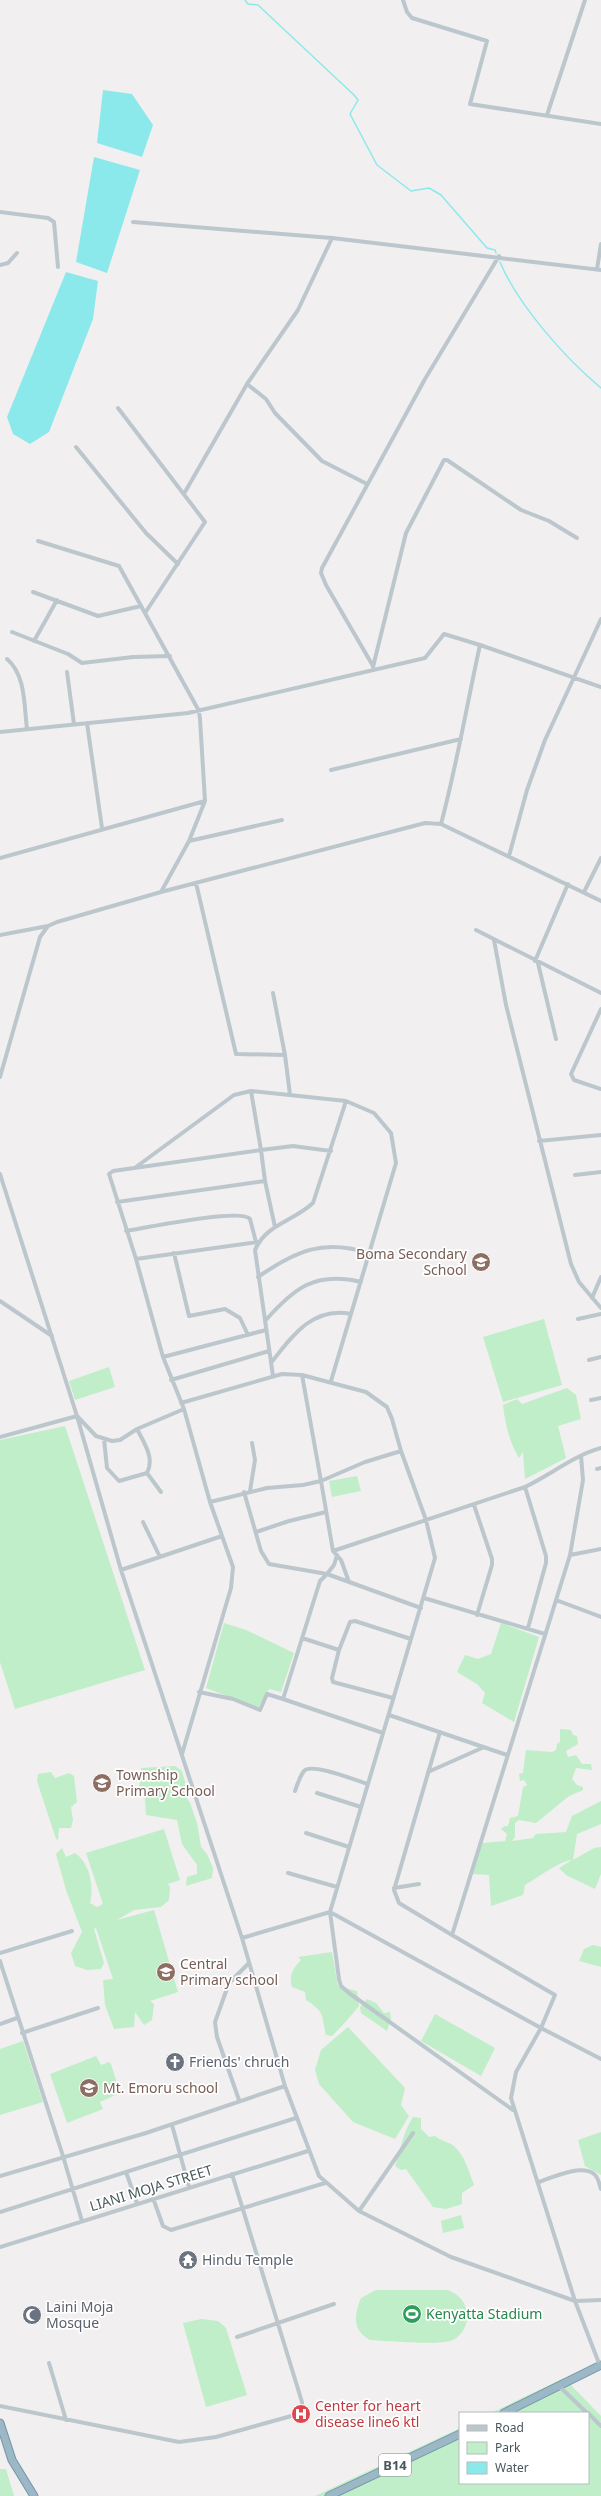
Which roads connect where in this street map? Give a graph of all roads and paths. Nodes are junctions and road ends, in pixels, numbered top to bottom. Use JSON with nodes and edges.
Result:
{"nodes":[{"id":1,"x":403,"y":0,"type":"edge"},
{"id":2,"x":585,"y":0,"type":"edge"},
{"id":3,"x":547,"y":115,"type":"junction"},
{"id":4,"x":601,"y":124,"type":"edge"},
{"id":5,"x":0,"y":212,"type":"edge"},
{"id":6,"x":133,"y":222,"type":"dead end"},
{"id":7,"x":332,"y":238,"type":"junction"},
{"id":8,"x":601,"y":244,"type":"edge"},
{"id":9,"x":18,"y":253,"type":"dead end"},
{"id":10,"x":499,"y":256,"type":"junction"},
{"id":11,"x":0,"y":265,"type":"edge"},
{"id":12,"x":58,"y":266,"type":"dead end"},
{"id":13,"x":599,"y":270,"type":"edge"},
{"id":14,"x":247,"y":384,"type":"junction"},
{"id":15,"x":118,"y":408,"type":"dead end"},
{"id":16,"x":76,"y":447,"type":"dead end"},
{"id":17,"x":367,"y":484,"type":"junction"},
{"id":18,"x":185,"y":492,"type":"junction"},
{"id":19,"x":577,"y":538,"type":"dead end"},
{"id":20,"x":38,"y":541,"type":"dead end"},
{"id":21,"x":178,"y":564,"type":"junction"},
{"id":22,"x":33,"y":592,"type":"dead end"},
{"id":23,"x":57,"y":600,"type":"junction"},
{"id":24,"x":141,"y":606,"type":"junction"},
{"id":25,"x":145,"y":613,"type":"junction"},
{"id":26,"x":601,"y":619,"type":"edge"},
{"id":27,"x":12,"y":632,"type":"dead end"},
{"id":28,"x":34,"y":641,"type":"junction"},
{"id":29,"x":480,"y":645,"type":"junction"},
{"id":30,"x":170,"y":656,"type":"junction"},
{"id":31,"x":7,"y":659,"type":"dead end"},
{"id":32,"x":373,"y":666,"type":"junction"},
{"id":33,"x":373,"y":671,"type":"junction"},
{"id":34,"x":66,"y":672,"type":"dead end"},
{"id":35,"x":573,"y":676,"type":"junction"},
{"id":36,"x":601,"y":687,"type":"edge"},
{"id":37,"x":199,"y":711,"type":"junction"},
{"id":38,"x":87,"y":723,"type":"junction"},
{"id":39,"x":74,"y":724,"type":"junction"},
{"id":40,"x":27,"y":729,"type":"junction"},
{"id":41,"x":0,"y":732,"type":"edge"},
{"id":42,"x":461,"y":739,"type":"junction"},
{"id":43,"x":331,"y":770,"type":"dead end"},
{"id":44,"x":205,"y":801,"type":"junction"},
{"id":45,"x":282,"y":820,"type":"dead end"},
{"id":46,"x":441,"y":824,"type":"junction"},
{"id":47,"x":102,"y":828,"type":"junction"},
{"id":48,"x":189,"y":841,"type":"junction"},
{"id":49,"x":509,"y":856,"type":"junction"},
{"id":50,"x":0,"y":858,"type":"edge"},
{"id":51,"x":601,"y":858,"type":"edge"},
{"id":52,"x":196,"y":884,"type":"junction"},
{"id":53,"x":568,"y":884,"type":"junction"},
{"id":54,"x":161,"y":892,"type":"junction"},
{"id":55,"x":584,"y":892,"type":"junction"},
{"id":56,"x":601,"y":901,"type":"edge"},
{"id":57,"x":48,"y":926,"type":"junction"},
{"id":58,"x":476,"y":930,"type":"dead end"},
{"id":59,"x":0,"y":935,"type":"edge"},
{"id":60,"x":494,"y":940,"type":"junction"},
{"id":61,"x":537,"y":962,"type":"junction"},
{"id":62,"x":601,"y":992,"type":"edge"},
{"id":63,"x":273,"y":993,"type":"dead end"},
{"id":64,"x":601,"y":1009,"type":"edge"},
{"id":65,"x":556,"y":1039,"type":"dead end"},
{"id":66,"x":285,"y":1055,"type":"junction"},
{"id":67,"x":0,"y":1077,"type":"edge"},
{"id":68,"x":601,"y":1089,"type":"edge"},
{"id":69,"x":251,"y":1091,"type":"junction"},
{"id":70,"x":290,"y":1095,"type":"junction"},
{"id":71,"x":346,"y":1101,"type":"junction"},
{"id":72,"x":601,"y":1135,"type":"edge"},
{"id":73,"x":540,"y":1141,"type":"junction"},
{"id":74,"x":261,"y":1150,"type":"junction"},
{"id":75,"x":331,"y":1151,"type":"junction"},
{"id":76,"x":136,"y":1168,"type":"junction"},
{"id":77,"x":601,"y":1172,"type":"edge"},
{"id":78,"x":0,"y":1174,"type":"edge"},
{"id":79,"x":575,"y":1175,"type":"dead end"},
{"id":80,"x":265,"y":1181,"type":"junction"},
{"id":81,"x":117,"y":1202,"type":"junction"},
{"id":82,"x":275,"y":1227,"type":"junction"},
{"id":83,"x":126,"y":1231,"type":"junction"},
{"id":84,"x":257,"y":1242,"type":"junction"},
{"id":85,"x":174,"y":1253,"type":"junction"},
{"id":86,"x":369,"y":1253,"type":"junction"},
{"id":87,"x":136,"y":1259,"type":"junction"},
{"id":88,"x":258,"y":1277,"type":"junction"},
{"id":89,"x":601,"y":1277,"type":"edge"},
{"id":90,"x":361,"y":1282,"type":"junction"},
{"id":91,"x":592,"y":1298,"type":"junction"},
{"id":92,"x":0,"y":1301,"type":"edge"},
{"id":93,"x":601,"y":1308,"type":"edge"},
{"id":94,"x":350,"y":1314,"type":"junction"},
{"id":95,"x":601,"y":1314,"type":"edge"},
{"id":96,"x":578,"y":1319,"type":"dead end"},
{"id":97,"x":265,"y":1321,"type":"junction"},
{"id":98,"x":266,"y":1330,"type":"junction"},
{"id":99,"x":248,"y":1335,"type":"junction"},
{"id":100,"x":52,"y":1336,"type":"junction"},
{"id":101,"x":269,"y":1351,"type":"junction"},
{"id":102,"x":162,"y":1357,"type":"junction"},
{"id":103,"x":601,"y":1357,"type":"edge"},
{"id":104,"x":589,"y":1360,"type":"dead end"},
{"id":105,"x":271,"y":1363,"type":"junction"},
{"id":106,"x":302,"y":1375,"type":"junction"},
{"id":107,"x":272,"y":1376,"type":"junction"},
{"id":108,"x":171,"y":1380,"type":"junction"},
{"id":109,"x":331,"y":1381,"type":"junction"},
{"id":110,"x":601,"y":1398,"type":"edge"},
{"id":111,"x":591,"y":1400,"type":"dead end"},
{"id":112,"x":182,"y":1403,"type":"junction"},
{"id":113,"x":184,"y":1409,"type":"junction"},
{"id":114,"x":77,"y":1416,"type":"junction"},
{"id":115,"x":138,"y":1429,"type":"junction"},
{"id":116,"x":0,"y":1437,"type":"edge"},
{"id":117,"x":104,"y":1439,"type":"junction"},
{"id":118,"x":252,"y":1443,"type":"dead end"},
{"id":119,"x":601,"y":1448,"type":"edge"},
{"id":120,"x":401,"y":1451,"type":"junction"},
{"id":121,"x":581,"y":1456,"type":"junction"},
{"id":122,"x":147,"y":1473,"type":"junction"},
{"id":123,"x":321,"y":1481,"type":"junction"},
{"id":124,"x":525,"y":1487,"type":"junction"},
{"id":125,"x":250,"y":1491,"type":"junction"},
{"id":126,"x":161,"y":1492,"type":"dead end"},
{"id":127,"x":244,"y":1492,"type":"junction"},
{"id":128,"x":210,"y":1502,"type":"junction"},
{"id":129,"x":474,"y":1505,"type":"junction"},
{"id":130,"x":326,"y":1512,"type":"junction"},
{"id":131,"x":426,"y":1520,"type":"junction"},
{"id":132,"x":143,"y":1522,"type":"dead end"},
{"id":133,"x":256,"y":1532,"type":"junction"},
{"id":134,"x":222,"y":1536,"type":"junction"},
{"id":135,"x":601,"y":1549,"type":"edge"},
{"id":136,"x":333,"y":1551,"type":"junction"},
{"id":137,"x":570,"y":1555,"type":"junction"},
{"id":138,"x":337,"y":1556,"type":"junction"},
{"id":139,"x":160,"y":1557,"type":"junction"},
{"id":140,"x":121,"y":1570,"type":"junction"},
{"id":141,"x":327,"y":1574,"type":"junction"},
{"id":142,"x":349,"y":1582,"type":"junction"},
{"id":143,"x":424,"y":1598,"type":"junction"},
{"id":144,"x":556,"y":1600,"type":"junction"},
{"id":145,"x":421,"y":1608,"type":"junction"},
{"id":146,"x":477,"y":1614,"type":"junction"},
{"id":147,"x":601,"y":1617,"type":"edge"},
{"id":148,"x":528,"y":1628,"type":"junction"},
{"id":149,"x":545,"y":1634,"type":"junction"},
{"id":150,"x":302,"y":1638,"type":"junction"},
{"id":151,"x":411,"y":1639,"type":"junction"},
{"id":152,"x":339,"y":1650,"type":"junction"},
{"id":153,"x":199,"y":1692,"type":"junction"},
{"id":154,"x":393,"y":1698,"type":"junction"},
{"id":155,"x":283,"y":1699,"type":"junction"},
{"id":156,"x":389,"y":1715,"type":"junction"},
{"id":157,"x":440,"y":1732,"type":"junction"},
{"id":158,"x":383,"y":1733,"type":"junction"},
{"id":159,"x":482,"y":1748,"type":"junction"},
{"id":160,"x":182,"y":1754,"type":"junction"},
{"id":161,"x":507,"y":1755,"type":"junction"},
{"id":162,"x":428,"y":1772,"type":"junction"},
{"id":163,"x":368,"y":1784,"type":"junction"},
{"id":164,"x":295,"y":1791,"type":"dead end"},
{"id":165,"x":317,"y":1793,"type":"dead end"},
{"id":166,"x":361,"y":1807,"type":"junction"},
{"id":167,"x":306,"y":1833,"type":"dead end"},
{"id":168,"x":349,"y":1847,"type":"junction"},
{"id":169,"x":288,"y":1873,"type":"dead end"},
{"id":170,"x":419,"y":1884,"type":"dead end"},
{"id":171,"x":337,"y":1887,"type":"junction"},
{"id":172,"x":394,"y":1888,"type":"junction"},
{"id":173,"x":330,"y":1912,"type":"junction"},
{"id":174,"x":72,"y":1931,"type":"dead end"},
{"id":175,"x":452,"y":1935,"type":"junction"},
{"id":176,"x":242,"y":1938,"type":"junction"},
{"id":177,"x":0,"y":1953,"type":"edge"},
{"id":178,"x":0,"y":1961,"type":"edge"},
{"id":179,"x":249,"y":1963,"type":"junction"},
{"id":180,"x":2,"y":1978,"type":"edge"},
{"id":181,"x":98,"y":2008,"type":"dead end"},
{"id":182,"x":17,"y":2018,"type":"junction"},
{"id":183,"x":0,"y":2024,"type":"edge"},
{"id":184,"x":540,"y":2028,"type":"junction"},
{"id":185,"x":22,"y":2033,"type":"junction"},
{"id":186,"x":601,"y":2059,"type":"edge"},
{"id":187,"x":285,"y":2086,"type":"junction"},
{"id":188,"x":239,"y":2100,"type":"junction"},
{"id":189,"x":513,"y":2110,"type":"junction"},
{"id":190,"x":296,"y":2118,"type":"junction"},
{"id":191,"x":172,"y":2125,"type":"junction"},
{"id":192,"x":413,"y":2133,"type":"dead end"},
{"id":193,"x":308,"y":2150,"type":"junction"},
{"id":194,"x":180,"y":2155,"type":"junction"},
{"id":195,"x":64,"y":2156,"type":"junction"},
{"id":196,"x":126,"y":2172,"type":"junction"},
{"id":197,"x":232,"y":2174,"type":"junction"},
{"id":198,"x":0,"y":2176,"type":"edge"},
{"id":199,"x":539,"y":2182,"type":"junction"},
{"id":200,"x":325,"y":2183,"type":"junction"},
{"id":201,"x":189,"y":2187,"type":"junction"},
{"id":202,"x":71,"y":2188,"type":"junction"},
{"id":203,"x":601,"y":2188,"type":"edge"},
{"id":204,"x":153,"y":2198,"type":"junction"},
{"id":205,"x":137,"y":2203,"type":"junction"},
{"id":206,"x":242,"y":2208,"type":"junction"},
{"id":207,"x":359,"y":2211,"type":"junction"},
{"id":208,"x":0,"y":2212,"type":"edge"},
{"id":209,"x":82,"y":2221,"type":"junction"},
{"id":210,"x":0,"y":2247,"type":"edge"},
{"id":211,"x":601,"y":2300,"type":"edge"},
{"id":212,"x":575,"y":2301,"type":"junction"},
{"id":213,"x":334,"y":2304,"type":"dead end"},
{"id":214,"x":277,"y":2322,"type":"junction"},
{"id":215,"x":237,"y":2337,"type":"dead end"},
{"id":216,"x":49,"y":2363,"type":"dead end"},
{"id":217,"x":600,"y":2365,"type":"edge"},
{"id":218,"x":559,"y":2386,"type":"junction"},
{"id":219,"x":0,"y":2406,"type":"edge"},
{"id":220,"x":506,"y":2412,"type":"edge"},
{"id":221,"x":587,"y":2412,"type":"edge"},
{"id":222,"x":589,"y":2414,"type":"edge"},
{"id":223,"x":66,"y":2420,"type":"junction"},
{"id":224,"x":0,"y":2423,"type":"edge"},
{"id":225,"x":601,"y":2426,"type":"edge"},
{"id":226,"x":459,"y":2434,"type":"edge"},
{"id":227,"x":34,"y":2496,"type":"edge"},
{"id":228,"x":330,"y":2496,"type":"edge"}],
"edges":[{"from":1,"to":3,"type":"street"},
{"from":2,"to":3,"type":"street"},
{"from":3,"to":4,"type":"street"},
{"from":5,"to":12,"type":"street"},
{"from":6,"to":7,"type":"street"},
{"from":7,"to":10,"type":"street"},
{"from":7,"to":14,"type":"street"},
{"from":8,"to":13,"type":"street"},
{"from":9,"to":11,"type":"street"},
{"from":10,"to":13,"type":"street"},
{"from":10,"to":17,"type":"street"},
{"from":14,"to":17,"type":"street"},
{"from":14,"to":18,"type":"street"},
{"from":15,"to":18,"type":"street"},
{"from":16,"to":21,"type":"street"},
{"from":17,"to":32,"type":"street"},
{"from":18,"to":21,"type":"street"},
{"from":19,"to":32,"type":"street"},
{"from":20,"to":24,"type":"street"},
{"from":21,"to":25,"type":"street"},
{"from":22,"to":23,"type":"street"},
{"from":23,"to":24,"type":"street"},
{"from":23,"to":28,"type":"street"},
{"from":24,"to":25,"type":"street"},
{"from":25,"to":30,"type":"street"},
{"from":26,"to":35,"type":"street"},
{"from":27,"to":28,"type":"street"},
{"from":28,"to":30,"type":"street"},
{"from":29,"to":33,"type":"street"},
{"from":29,"to":35,"type":"street"},
{"from":29,"to":42,"type":"street"},
{"from":30,"to":37,"type":"street"},
{"from":31,"to":40,"type":"street"},
{"from":32,"to":33,"type":"street"},
{"from":33,"to":37,"type":"street"},
{"from":34,"to":39,"type":"street"},
{"from":35,"to":36,"type":"street"},
{"from":35,"to":49,"type":"street"},
{"from":37,"to":38,"type":"street"},
{"from":37,"to":44,"type":"street"},
{"from":38,"to":39,"type":"street"},
{"from":38,"to":47,"type":"street"},
{"from":39,"to":40,"type":"street"},
{"from":40,"to":41,"type":"street"},
{"from":42,"to":43,"type":"street"},
{"from":42,"to":46,"type":"street"},
{"from":44,"to":47,"type":"street"},
{"from":44,"to":48,"type":"street"},
{"from":45,"to":48,"type":"street"},
{"from":46,"to":49,"type":"street"},
{"from":46,"to":52,"type":"street"},
{"from":47,"to":50,"type":"street"},
{"from":48,"to":54,"type":"street"},
{"from":49,"to":53,"type":"street"},
{"from":51,"to":55,"type":"street"},
{"from":52,"to":54,"type":"street"},
{"from":52,"to":66,"type":"street"},
{"from":53,"to":55,"type":"street"},
{"from":53,"to":61,"type":"street"},
{"from":54,"to":57,"type":"street"},
{"from":55,"to":56,"type":"street"},
{"from":57,"to":59,"type":"street"},
{"from":57,"to":67,"type":"street"},
{"from":58,"to":60,"type":"street"},
{"from":60,"to":61,"type":"street"},
{"from":60,"to":73,"type":"street"},
{"from":61,"to":62,"type":"street"},
{"from":61,"to":65,"type":"street"},
{"from":63,"to":66,"type":"street"},
{"from":64,"to":68,"type":"street"},
{"from":66,"to":70,"type":"street"},
{"from":69,"to":70,"type":"street"},
{"from":69,"to":74,"type":"street"},
{"from":69,"to":76,"type":"street"},
{"from":70,"to":71,"type":"street"},
{"from":71,"to":75,"type":"street"},
{"from":71,"to":86,"type":"street"},
{"from":72,"to":73,"type":"street"},
{"from":73,"to":91,"type":"street"},
{"from":74,"to":75,"type":"street"},
{"from":74,"to":76,"type":"street"},
{"from":74,"to":80,"type":"street"},
{"from":75,"to":82,"type":"street"},
{"from":76,"to":81,"type":"street"},
{"from":77,"to":79,"type":"street"},
{"from":78,"to":100,"type":"street"},
{"from":80,"to":81,"type":"street"},
{"from":80,"to":82,"type":"street"},
{"from":81,"to":83,"type":"street"},
{"from":82,"to":84,"type":"street"},
{"from":83,"to":84,"type":"street"},
{"from":83,"to":87,"type":"street"},
{"from":84,"to":85,"type":"street"},
{"from":84,"to":88,"type":"street"},
{"from":85,"to":87,"type":"street"},
{"from":85,"to":99,"type":"street"},
{"from":86,"to":88,"type":"street"},
{"from":86,"to":90,"type":"street"},
{"from":87,"to":102,"type":"street"},
{"from":88,"to":97,"type":"street"},
{"from":89,"to":91,"type":"street"},
{"from":90,"to":94,"type":"street"},
{"from":90,"to":97,"type":"street"},
{"from":91,"to":93,"type":"street"},
{"from":92,"to":100,"type":"street"},
{"from":94,"to":105,"type":"street"},
{"from":94,"to":109,"type":"street"},
{"from":95,"to":96,"type":"street"},
{"from":97,"to":98,"type":"street"},
{"from":98,"to":99,"type":"street"},
{"from":98,"to":101,"type":"street"},
{"from":99,"to":102,"type":"street"},
{"from":100,"to":114,"type":"street"},
{"from":101,"to":105,"type":"street"},
{"from":101,"to":108,"type":"street"},
{"from":102,"to":108,"type":"street"},
{"from":103,"to":104,"type":"street"},
{"from":105,"to":107,"type":"street"},
{"from":106,"to":107,"type":"street"},
{"from":106,"to":109,"type":"street"},
{"from":106,"to":123,"type":"street"},
{"from":107,"to":112,"type":"street"},
{"from":108,"to":112,"type":"street"},
{"from":109,"to":120,"type":"street"},
{"from":110,"to":111,"type":"street"},
{"from":112,"to":113,"type":"street"},
{"from":113,"to":115,"type":"street"},
{"from":113,"to":128,"type":"street"},
{"from":114,"to":116,"type":"street"},
{"from":114,"to":117,"type":"street"},
{"from":114,"to":140,"type":"street"},
{"from":115,"to":117,"type":"street"},
{"from":115,"to":122,"type":"street"},
{"from":117,"to":122,"type":"street"},
{"from":118,"to":125,"type":"street"},
{"from":119,"to":121,"type":"street"},
{"from":120,"to":123,"type":"street"},
{"from":120,"to":131,"type":"street"},
{"from":121,"to":124,"type":"street"},
{"from":121,"to":137,"type":"street"},
{"from":122,"to":126,"type":"street"},
{"from":123,"to":125,"type":"street"},
{"from":123,"to":130,"type":"street"},
{"from":124,"to":129,"type":"street"},
{"from":124,"to":148,"type":"street"},
{"from":125,"to":127,"type":"street"},
{"from":127,"to":128,"type":"street"},
{"from":127,"to":133,"type":"street"},
{"from":128,"to":134,"type":"street"},
{"from":129,"to":131,"type":"street"},
{"from":129,"to":146,"type":"street"},
{"from":130,"to":133,"type":"street"},
{"from":130,"to":136,"type":"street"},
{"from":131,"to":136,"type":"street"},
{"from":131,"to":143,"type":"street"},
{"from":132,"to":139,"type":"street"},
{"from":133,"to":141,"type":"street"},
{"from":134,"to":139,"type":"street"},
{"from":134,"to":153,"type":"street"},
{"from":135,"to":137,"type":"street"},
{"from":136,"to":138,"type":"street"},
{"from":137,"to":144,"type":"street"},
{"from":138,"to":141,"type":"street"},
{"from":138,"to":142,"type":"street"},
{"from":139,"to":140,"type":"street"},
{"from":140,"to":160,"type":"street"},
{"from":141,"to":142,"type":"street"},
{"from":141,"to":150,"type":"street"},
{"from":142,"to":145,"type":"street"},
{"from":143,"to":145,"type":"street"},
{"from":143,"to":146,"type":"street"},
{"from":144,"to":147,"type":"street"},
{"from":144,"to":149,"type":"street"},
{"from":145,"to":151,"type":"street"},
{"from":146,"to":148,"type":"street"},
{"from":148,"to":149,"type":"street"},
{"from":149,"to":161,"type":"street"},
{"from":150,"to":152,"type":"street"},
{"from":150,"to":155,"type":"street"},
{"from":151,"to":152,"type":"street"},
{"from":151,"to":154,"type":"street"},
{"from":152,"to":154,"type":"street"},
{"from":153,"to":155,"type":"street"},
{"from":153,"to":160,"type":"street"},
{"from":154,"to":156,"type":"street"},
{"from":155,"to":158,"type":"street"},
{"from":156,"to":157,"type":"street"},
{"from":156,"to":158,"type":"street"},
{"from":157,"to":159,"type":"street"},
{"from":157,"to":162,"type":"street"},
{"from":158,"to":163,"type":"street"},
{"from":159,"to":161,"type":"street"},
{"from":159,"to":162,"type":"street"},
{"from":160,"to":176,"type":"street"},
{"from":161,"to":175,"type":"street"},
{"from":162,"to":172,"type":"street"},
{"from":163,"to":164,"type":"street"},
{"from":163,"to":166,"type":"street"},
{"from":165,"to":166,"type":"street"},
{"from":166,"to":168,"type":"street"},
{"from":167,"to":168,"type":"street"},
{"from":168,"to":171,"type":"street"},
{"from":169,"to":171,"type":"street"},
{"from":170,"to":172,"type":"street"},
{"from":171,"to":173,"type":"street"},
{"from":172,"to":175,"type":"street"},
{"from":173,"to":176,"type":"street"},
{"from":173,"to":184,"type":"street"},
{"from":173,"to":189,"type":"street"},
{"from":174,"to":177,"type":"street"},
{"from":175,"to":184,"type":"street"},
{"from":176,"to":179,"type":"street"},
{"from":178,"to":180,"type":"street"},
{"from":179,"to":187,"type":"street"},
{"from":179,"to":188,"type":"street"},
{"from":180,"to":182,"type":"street"},
{"from":181,"to":185,"type":"street"},
{"from":182,"to":183,"type":"street"},
{"from":182,"to":185,"type":"street"},
{"from":184,"to":186,"type":"street"},
{"from":184,"to":189,"type":"street"},
{"from":185,"to":195,"type":"street"},
{"from":187,"to":188,"type":"street"},
{"from":187,"to":190,"type":"street"},
{"from":188,"to":191,"type":"street"},
{"from":189,"to":199,"type":"street"},
{"from":190,"to":193,"type":"street"},
{"from":190,"to":194,"type":"street"},
{"from":191,"to":194,"type":"street"},
{"from":191,"to":195,"type":"street"},
{"from":192,"to":207,"type":"street"},
{"from":193,"to":197,"type":"street","name":"LIANI MOJA STREET"},
{"from":193,"to":200,"type":"street"},
{"from":194,"to":196,"type":"street"},
{"from":194,"to":201,"type":"street"},
{"from":195,"to":198,"type":"street"},
{"from":195,"to":202,"type":"street"},
{"from":196,"to":202,"type":"street"},
{"from":196,"to":205,"type":"street"},
{"from":197,"to":201,"type":"street","name":"LIANI MOJA STREET"},
{"from":197,"to":206,"type":"street"},
{"from":199,"to":203,"type":"street"},
{"from":199,"to":212,"type":"street"},
{"from":200,"to":206,"type":"street"},
{"from":200,"to":207,"type":"street"},
{"from":201,"to":204,"type":"street","name":"LIANI MOJA STREET"},
{"from":202,"to":208,"type":"street"},
{"from":202,"to":209,"type":"street"},
{"from":204,"to":205,"type":"street","name":"LIANI MOJA STREET"},
{"from":204,"to":206,"type":"street"},
{"from":205,"to":209,"type":"street","name":"LIANI MOJA STREET"},
{"from":206,"to":214,"type":"street"},
{"from":207,"to":212,"type":"street"},
{"from":209,"to":210,"type":"street","name":"LIANI MOJA STREET"},
{"from":211,"to":212,"type":"street"},
{"from":212,"to":217,"type":"street"},
{"from":213,"to":214,"type":"street"},
{"from":214,"to":215,"type":"street"},
{"from":214,"to":223,"type":"street"},
{"from":216,"to":223,"type":"street"},
{"from":217,"to":218,"type":"highway"},
{"from":218,"to":220,"type":"highway"},
{"from":218,"to":221,"type":"street"},
{"from":219,"to":223,"type":"street"},
{"from":222,"to":225,"type":"street"},
{"from":224,"to":227,"type":"highway"},
{"from":226,"to":228,"type":"highway","number":"B14"}]}
